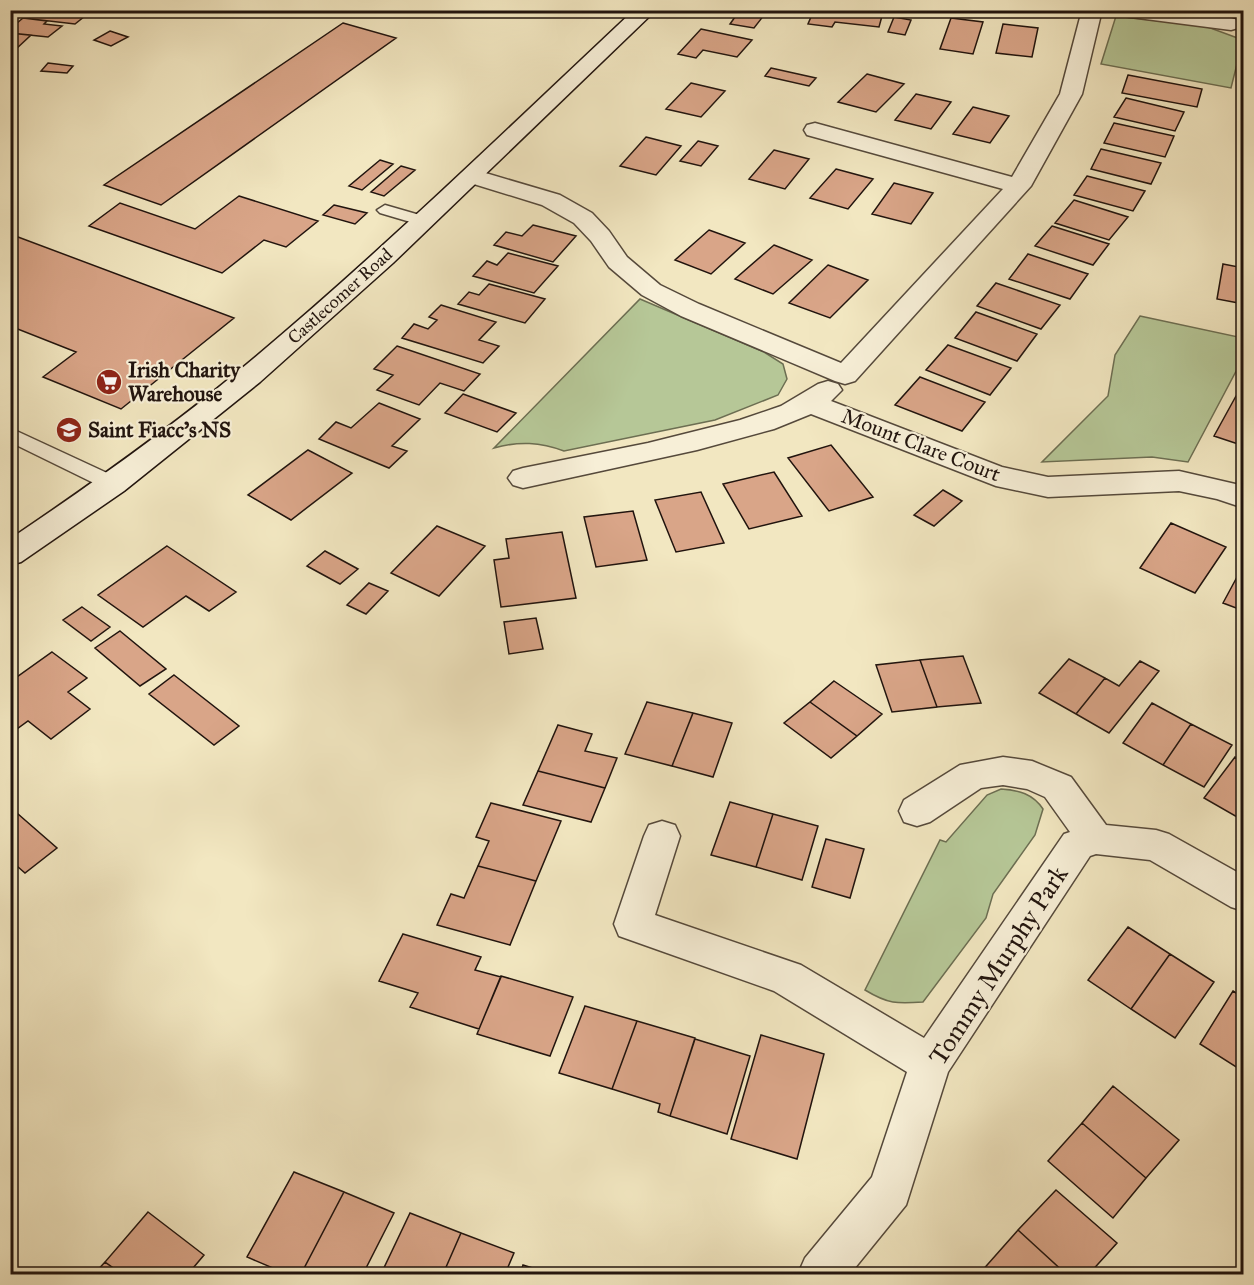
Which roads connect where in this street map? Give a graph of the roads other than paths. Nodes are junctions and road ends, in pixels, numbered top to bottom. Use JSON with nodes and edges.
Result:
{"nodes":[{"id":1,"x":646,"y":10,"type":"edge"},
{"id":2,"x":1092,"y":10,"type":"edge"},
{"id":3,"x":1122,"y":10,"type":"edge"},
{"id":4,"x":1231,"y":24,"type":"dead end"},
{"id":5,"x":815,"y":130,"type":"dead end"},
{"id":6,"x":472,"y":176,"type":"junction"},
{"id":7,"x":1018,"y":186,"type":"junction"},
{"id":8,"x":386,"y":210,"type":"dead end"},
{"id":9,"x":424,"y":221,"type":"junction"},
{"id":10,"x":845,"y":375,"type":"junction"},
{"id":11,"x":812,"y":404,"type":"junction"},
{"id":12,"x":10,"y":434,"type":"edge"},
{"id":13,"x":523,"y":478,"type":"dead end"},
{"id":14,"x":112,"y":484,"type":"junction"},
{"id":15,"x":1244,"y":498,"type":"edge"},
{"id":16,"x":10,"y":554,"type":"edge"},
{"id":17,"x":917,"y":811,"type":"dead end"},
{"id":18,"x":662,"y":836,"type":"dead end"},
{"id":19,"x":1096,"y":839,"type":"junction"},
{"id":20,"x":1244,"y":895,"type":"edge"},
{"id":21,"x":930,"y":1064,"type":"junction"},
{"id":22,"x":821,"y":1275,"type":"edge"}],
"edges":[{"from":1,"to":6,"type":"street","name":"Castlecomer Road"},
{"from":2,"to":7,"type":"street","name":"Mount Clare Court"},
{"from":3,"to":4,"type":"street"},
{"from":5,"to":7,"type":"street"},
{"from":6,"to":9,"type":"street","name":"Castlecomer Road"},
{"from":6,"to":10,"type":"street","name":"Mount Clare Court"},
{"from":7,"to":10,"type":"street","name":"Mount Clare Court"},
{"from":8,"to":9,"type":"lane"},
{"from":9,"to":14,"type":"street","name":"Castlecomer Road"},
{"from":10,"to":11,"type":"street","name":"Mount Clare Court"},
{"from":11,"to":13,"type":"street","name":"Mount Clare Court"},
{"from":11,"to":15,"type":"street","name":"Mount Clare Court"},
{"from":12,"to":14,"type":"lane"},
{"from":14,"to":16,"type":"street","name":"Castlecomer Road"},
{"from":17,"to":19,"type":"street"},
{"from":18,"to":21,"type":"street"},
{"from":19,"to":20,"type":"street"},
{"from":19,"to":21,"type":"street","name":"Tommy Murphy Park"},
{"from":21,"to":22,"type":"street","name":"Tommy Murphy Park"}]}
